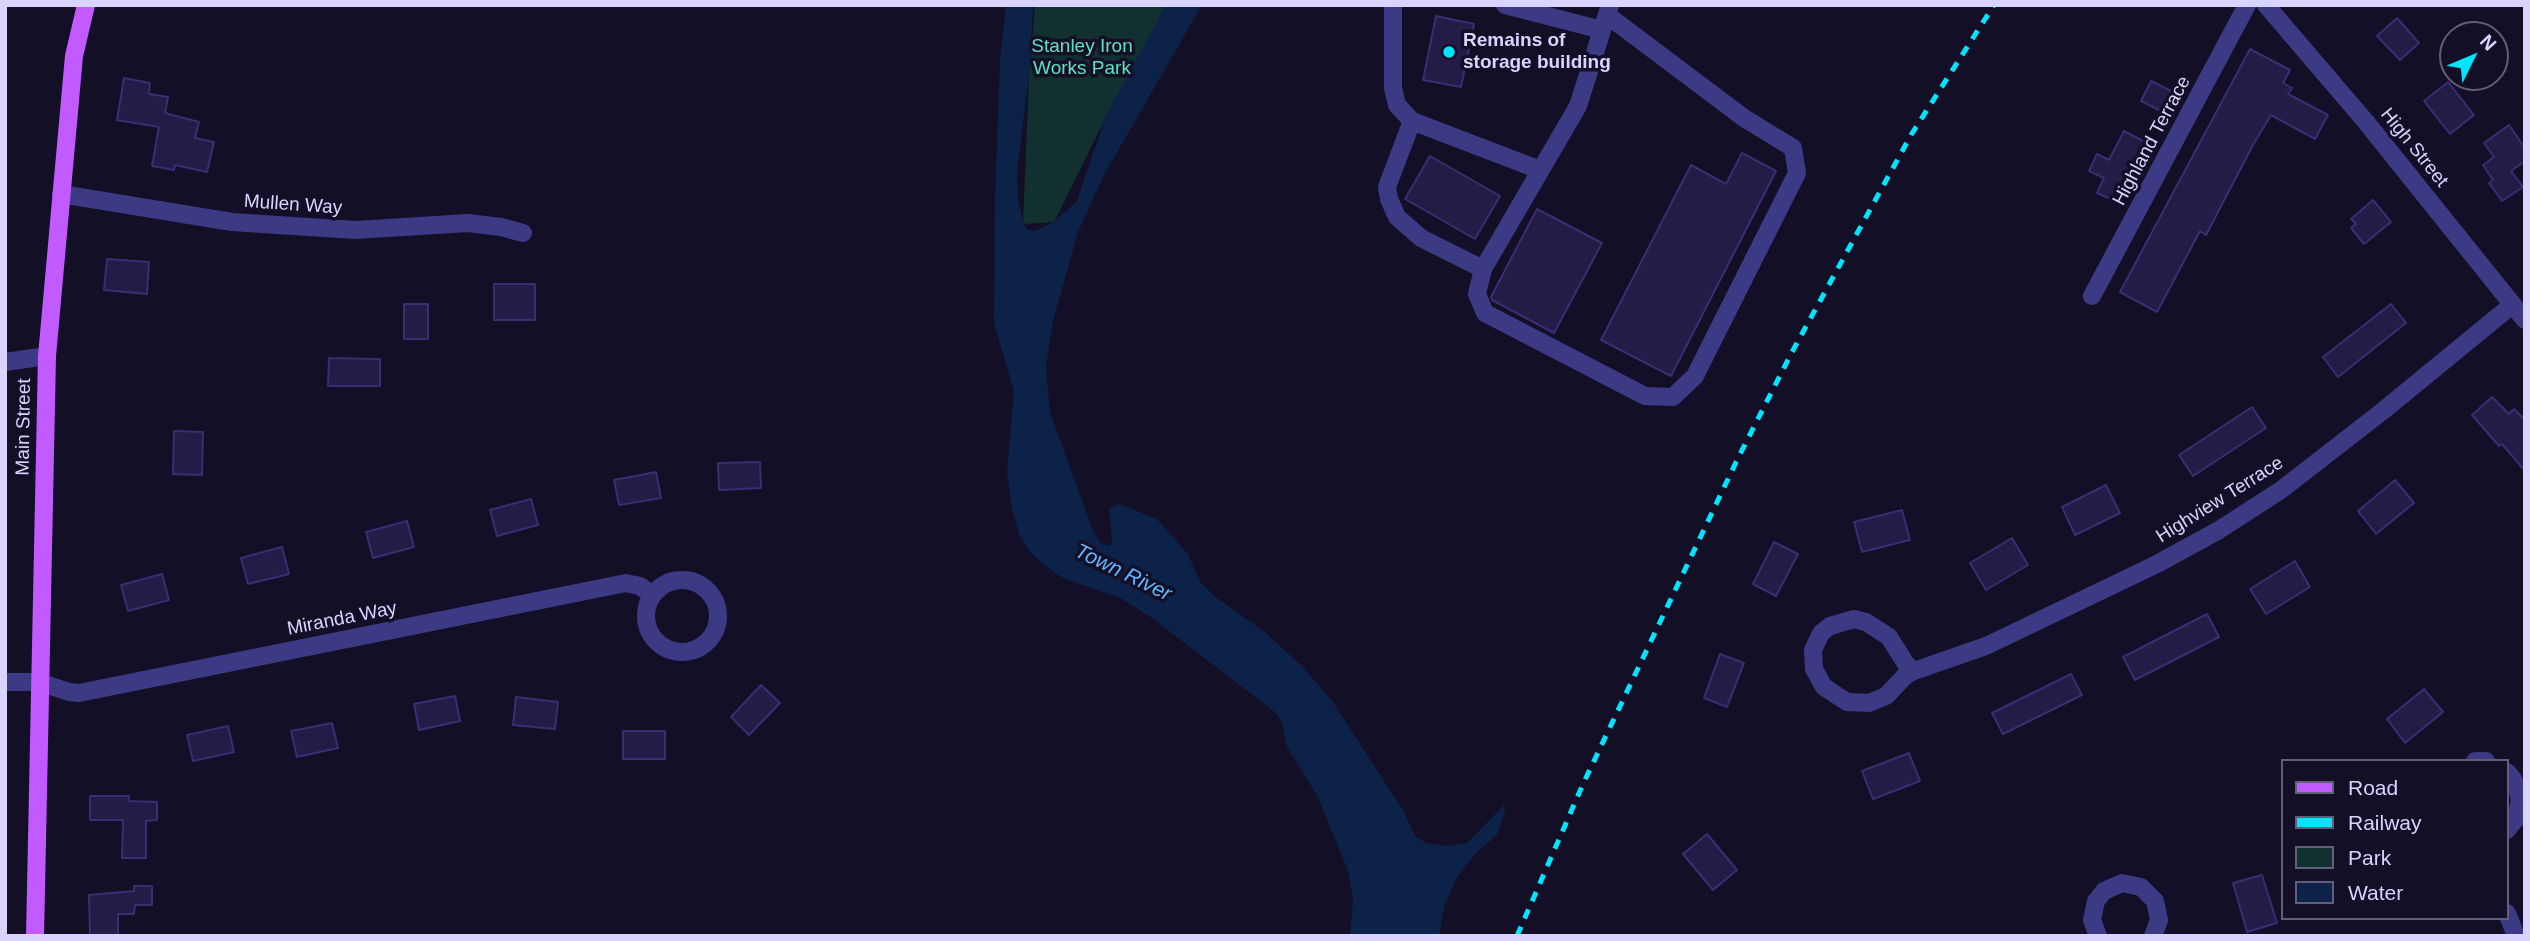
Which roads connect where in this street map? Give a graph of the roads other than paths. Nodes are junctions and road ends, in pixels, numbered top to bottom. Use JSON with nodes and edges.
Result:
{"nodes":[{"id":1,"x":86,"y":5,"type":"edge"},
{"id":2,"x":1393,"y":5,"type":"edge"},
{"id":3,"x":1505,"y":5,"type":"edge"},
{"id":4,"x":2247,"y":5,"type":"edge"},
{"id":5,"x":2266,"y":5,"type":"edge"},
{"id":6,"x":1606,"y":17,"type":"edge"},
{"id":7,"x":1412,"y":121,"type":"junction"},
{"id":8,"x":1540,"y":170,"type":"junction"},
{"id":9,"x":61,"y":194,"type":"junction"},
{"id":10,"x":523,"y":233,"type":"dead end"},
{"id":11,"x":1483,"y":268,"type":"junction"},
{"id":12,"x":2092,"y":296,"type":"dead end"},
{"id":13,"x":2512,"y":305,"type":"junction"},
{"id":14,"x":2525,"y":320,"type":"edge"},
{"id":15,"x":47,"y":356,"type":"junction"},
{"id":16,"x":5,"y":362,"type":"edge"},
{"id":17,"x":652,"y":595,"type":"junction"},
{"id":18,"x":1914,"y":671,"type":"junction"},
{"id":19,"x":5,"y":682,"type":"edge"},
{"id":20,"x":39,"y":682,"type":"junction"},
{"id":21,"x":2509,"y":774,"type":"edge"},
{"id":22,"x":2509,"y":828,"type":"edge"},
{"id":23,"x":2509,"y":918,"type":"edge"},
{"id":24,"x":36,"y":936,"type":"edge"},
{"id":25,"x":2098,"y":936,"type":"edge"},
{"id":26,"x":2153,"y":936,"type":"edge"},
{"id":27,"x":2516,"y":936,"type":"edge"}],
"edges":[{"from":1,"to":9,"type":"main road","name":"Main Street"},
{"from":2,"to":7,"type":"street"},
{"from":3,"to":6,"type":"street"},
{"from":4,"to":12,"type":"street","name":"Highland Terrace"},
{"from":5,"to":13,"type":"street","name":"High Street"},
{"from":6,"to":8,"type":"street"},
{"from":6,"to":11,"type":"street"},
{"from":7,"to":8,"type":"street"},
{"from":7,"to":11,"type":"street"},
{"from":8,"to":11,"type":"street"},
{"from":9,"to":10,"type":"street","name":"Mullen Way"},
{"from":9,"to":15,"type":"main road","name":"Main Street"},
{"from":13,"to":14,"type":"street","name":"High Street"},
{"from":13,"to":18,"type":"street","name":"Highview Terrace"},
{"from":15,"to":16,"type":"street"},
{"from":15,"to":20,"type":"main road","name":"Main Street"},
{"from":17,"to":17,"type":"street"},
{"from":17,"to":20,"type":"street","name":"Miranda Way"},
{"from":18,"to":18,"type":"street","name":"Highview Terrace"},
{"from":19,"to":20,"type":"street","name":"Miranda Way"},
{"from":20,"to":24,"type":"main road","name":"Main Street"},
{"from":21,"to":22,"type":"street"},
{"from":23,"to":27,"type":"street"},
{"from":25,"to":26,"type":"street"}]}
